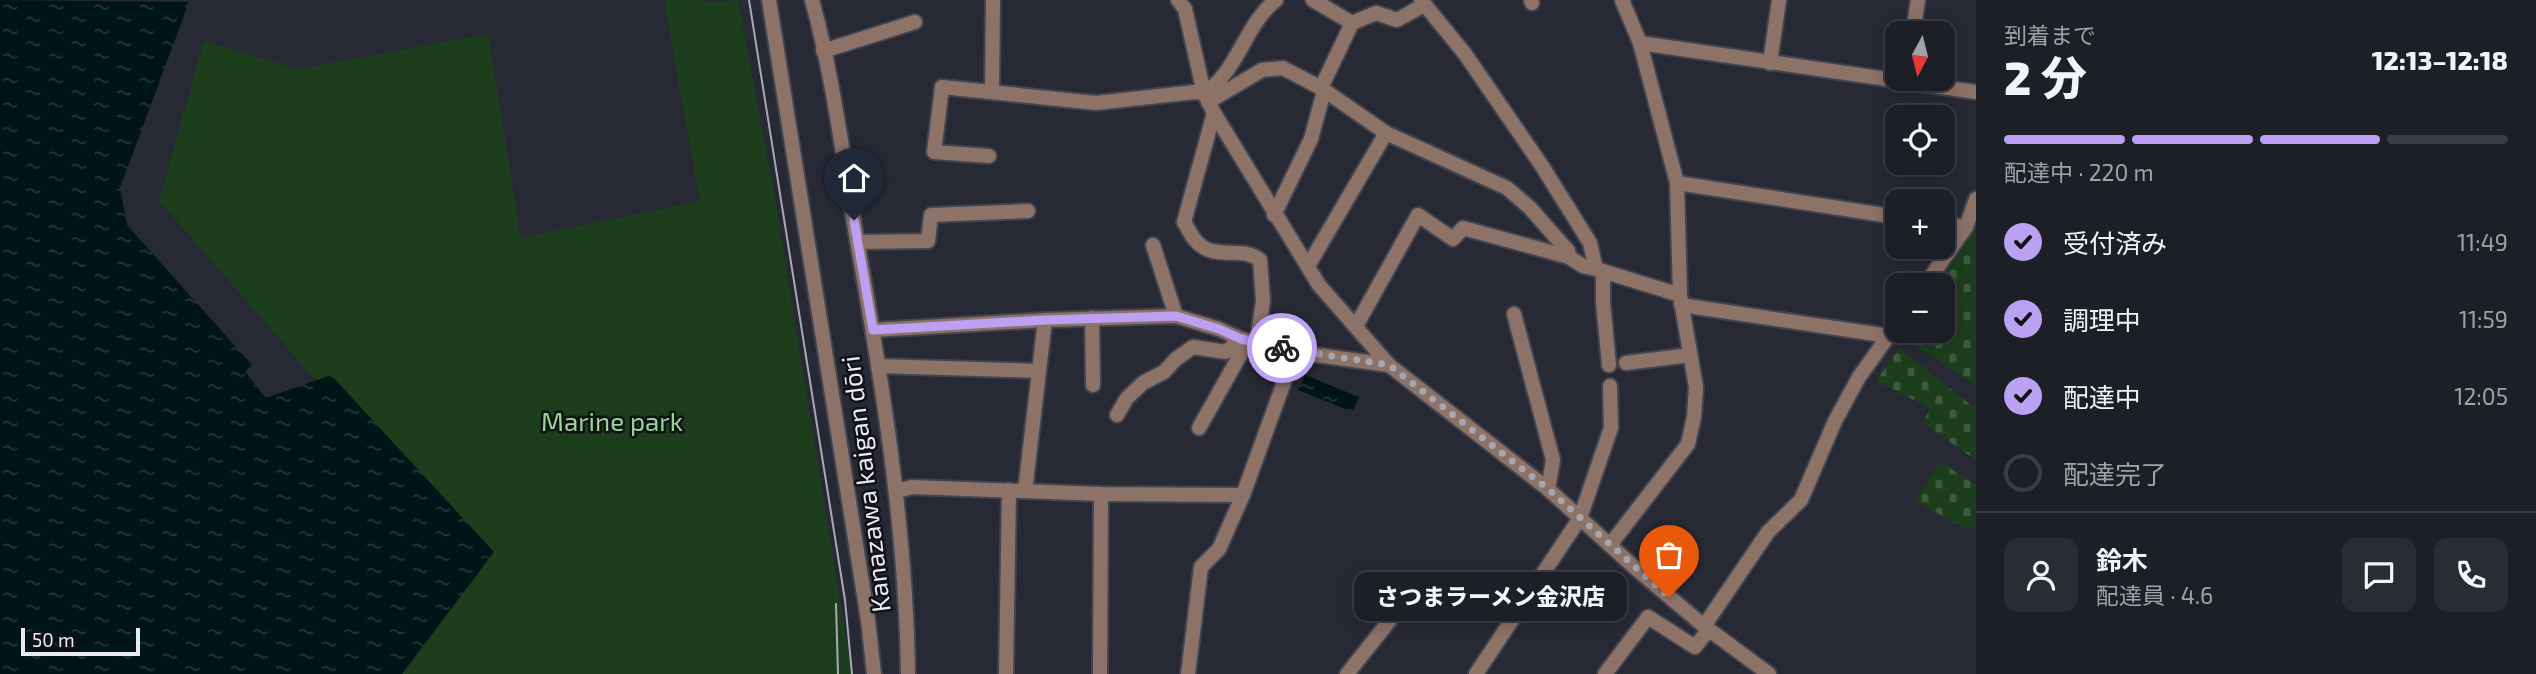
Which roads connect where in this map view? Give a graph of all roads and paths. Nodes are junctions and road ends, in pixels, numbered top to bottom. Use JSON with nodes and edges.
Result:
{"nodes":[{"id":1,"x":769,"y":0,"type":"edge"},
{"id":2,"x":812,"y":0,"type":"edge"},
{"id":3,"x":993,"y":0,"type":"edge"},
{"id":4,"x":1178,"y":0,"type":"edge"},
{"id":5,"x":1313,"y":0,"type":"edge"},
{"id":6,"x":1622,"y":0,"type":"edge"},
{"id":7,"x":1779,"y":0,"type":"edge"},
{"id":8,"x":1918,"y":0,"type":"edge"},
{"id":9,"x":1268,"y":2,"type":"edge"},
{"id":10,"x":1422,"y":3,"type":"edge"},
{"id":11,"x":1915,"y":21,"type":"edge"},
{"id":12,"x":915,"y":22,"type":"dead end"},
{"id":13,"x":1352,"y":23,"type":"junction"},
{"id":14,"x":1640,"y":43,"type":"junction"},
{"id":15,"x":823,"y":51,"type":"junction"},
{"id":16,"x":1770,"y":63,"type":"junction"},
{"id":17,"x":1885,"y":77,"type":"edge"},
{"id":18,"x":1955,"y":88,"type":"edge"},
{"id":19,"x":1322,"y":90,"type":"junction"},
{"id":20,"x":992,"y":92,"type":"junction"},
{"id":21,"x":1976,"y":92,"type":"edge"},
{"id":22,"x":1208,"y":103,"type":"junction"},
{"id":23,"x":1386,"y":133,"type":"junction"},
{"id":24,"x":989,"y":156,"type":"dead end"},
{"id":25,"x":1677,"y":183,"type":"junction"},
{"id":26,"x":1976,"y":199,"type":"edge"},
{"id":27,"x":1028,"y":211,"type":"dead end"},
{"id":28,"x":1274,"y":215,"type":"junction"},
{"id":29,"x":1885,"y":215,"type":"edge"},
{"id":30,"x":1955,"y":226,"type":"edge"},
{"id":31,"x":1966,"y":227,"type":"junction"},
{"id":32,"x":858,"y":242,"type":"junction"},
{"id":33,"x":1153,"y":245,"type":"dead end"},
{"id":34,"x":1569,"y":257,"type":"junction"},
{"id":35,"x":1308,"y":266,"type":"junction"},
{"id":36,"x":1599,"y":270,"type":"junction"},
{"id":37,"x":1933,"y":273,"type":"edge"},
{"id":38,"x":1680,"y":300,"type":"junction"},
{"id":39,"x":1514,"y":314,"type":"dead end"},
{"id":40,"x":1176,"y":316,"type":"junction"},
{"id":41,"x":1092,"y":318,"type":"junction"},
{"id":42,"x":1045,"y":320,"type":"junction"},
{"id":43,"x":1356,"y":326,"type":"junction"},
{"id":44,"x":1885,"y":329,"type":"edge"},
{"id":45,"x":873,"y":330,"type":"junction"},
{"id":46,"x":1249,"y":341,"type":"junction"},
{"id":47,"x":1885,"y":341,"type":"edge"},
{"id":48,"x":1295,"y":352,"type":"junction"},
{"id":49,"x":1690,"y":355,"type":"junction"},
{"id":50,"x":1626,"y":363,"type":"dead end"},
{"id":51,"x":1389,"y":365,"type":"junction"},
{"id":52,"x":1609,"y":365,"type":"dead end"},
{"id":53,"x":878,"y":366,"type":"junction"},
{"id":54,"x":1039,"y":371,"type":"junction"},
{"id":55,"x":1093,"y":385,"type":"dead end"},
{"id":56,"x":1610,"y":386,"type":"dead end"},
{"id":57,"x":1117,"y":415,"type":"dead end"},
{"id":58,"x":1199,"y":428,"type":"dead end"},
{"id":59,"x":1548,"y":489,"type":"junction"},
{"id":60,"x":1009,"y":490,"type":"junction"},
{"id":61,"x":897,"y":491,"type":"junction"},
{"id":62,"x":1025,"y":491,"type":"junction"},
{"id":63,"x":1101,"y":494,"type":"junction"},
{"id":64,"x":1243,"y":495,"type":"junction"},
{"id":65,"x":1580,"y":519,"type":"junction"},
{"id":66,"x":1610,"y":545,"type":"junction"},
{"id":67,"x":1390,"y":620,"type":"dead end"},
{"id":68,"x":1707,"y":628,"type":"junction"},
{"id":69,"x":874,"y":674,"type":"edge"},
{"id":70,"x":908,"y":674,"type":"edge"},
{"id":71,"x":1006,"y":674,"type":"edge"},
{"id":72,"x":1100,"y":674,"type":"edge"},
{"id":73,"x":1188,"y":674,"type":"edge"},
{"id":74,"x":1347,"y":674,"type":"edge"},
{"id":75,"x":1476,"y":674,"type":"edge"},
{"id":76,"x":1605,"y":674,"type":"edge"},
{"id":77,"x":1769,"y":674,"type":"edge"}],
"edges":[{"from":1,"to":69,"type":"street"},
{"from":2,"to":15,"type":"street","name":"Kanazawa kaigan dōri"},
{"from":3,"to":20,"type":"street"},
{"from":4,"to":22,"type":"street"},
{"from":5,"to":13,"type":"street"},
{"from":6,"to":14,"type":"street"},
{"from":7,"to":16,"type":"street"},
{"from":8,"to":11,"type":"street"},
{"from":9,"to":22,"type":"street"},
{"from":10,"to":13,"type":"street"},
{"from":10,"to":36,"type":"street"},
{"from":12,"to":15,"type":"street"},
{"from":13,"to":19,"type":"street"},
{"from":14,"to":16,"type":"street"},
{"from":14,"to":25,"type":"street"},
{"from":15,"to":32,"type":"street","name":"Kanazawa kaigan dōri"},
{"from":16,"to":17,"type":"street"},
{"from":18,"to":21,"type":"street"},
{"from":19,"to":22,"type":"street"},
{"from":19,"to":23,"type":"street"},
{"from":19,"to":28,"type":"street"},
{"from":20,"to":22,"type":"street"},
{"from":20,"to":24,"type":"street"},
{"from":22,"to":28,"type":"street"},
{"from":22,"to":46,"type":"street"},
{"from":23,"to":34,"type":"street"},
{"from":23,"to":35,"type":"street"},
{"from":25,"to":29,"type":"street"},
{"from":25,"to":38,"type":"street"},
{"from":26,"to":31,"type":"street"},
{"from":27,"to":32,"type":"street"},
{"from":28,"to":35,"type":"street"},
{"from":30,"to":31,"type":"street"},
{"from":31,"to":37,"type":"street"},
{"from":32,"to":45,"type":"street","name":"Kanazawa kaigan dōri"},
{"from":33,"to":40,"type":"street"},
{"from":34,"to":36,"type":"street"},
{"from":34,"to":43,"type":"street"},
{"from":35,"to":43,"type":"street"},
{"from":36,"to":38,"type":"street"},
{"from":36,"to":52,"type":"street"},
{"from":38,"to":44,"type":"street"},
{"from":38,"to":49,"type":"street"},
{"from":39,"to":59,"type":"street"},
{"from":40,"to":41,"type":"street"},
{"from":40,"to":46,"type":"street"},
{"from":41,"to":42,"type":"street"},
{"from":41,"to":55,"type":"street"},
{"from":42,"to":45,"type":"street"},
{"from":42,"to":54,"type":"street"},
{"from":43,"to":51,"type":"street"},
{"from":45,"to":53,"type":"street","name":"Kanazawa kaigan dōri"},
{"from":46,"to":48,"type":"street"},
{"from":46,"to":57,"type":"street"},
{"from":46,"to":58,"type":"street"},
{"from":47,"to":68,"type":"street"},
{"from":48,"to":51,"type":"street"},
{"from":48,"to":64,"type":"street"},
{"from":49,"to":50,"type":"street"},
{"from":49,"to":66,"type":"street"},
{"from":51,"to":59,"type":"street"},
{"from":53,"to":54,"type":"street"},
{"from":53,"to":61,"type":"street","name":"Kanazawa kaigan dōri"},
{"from":54,"to":62,"type":"street"},
{"from":56,"to":65,"type":"street"},
{"from":59,"to":65,"type":"street"},
{"from":60,"to":61,"type":"street"},
{"from":60,"to":62,"type":"street"},
{"from":60,"to":71,"type":"street"},
{"from":61,"to":70,"type":"street","name":"Kanazawa kaigan dōri"},
{"from":62,"to":63,"type":"street"},
{"from":63,"to":64,"type":"street"},
{"from":63,"to":72,"type":"street"},
{"from":64,"to":73,"type":"street"},
{"from":65,"to":66,"type":"street"},
{"from":65,"to":75,"type":"street"},
{"from":66,"to":68,"type":"street"},
{"from":67,"to":74,"type":"street"},
{"from":68,"to":76,"type":"street"},
{"from":68,"to":77,"type":"street"}]}
